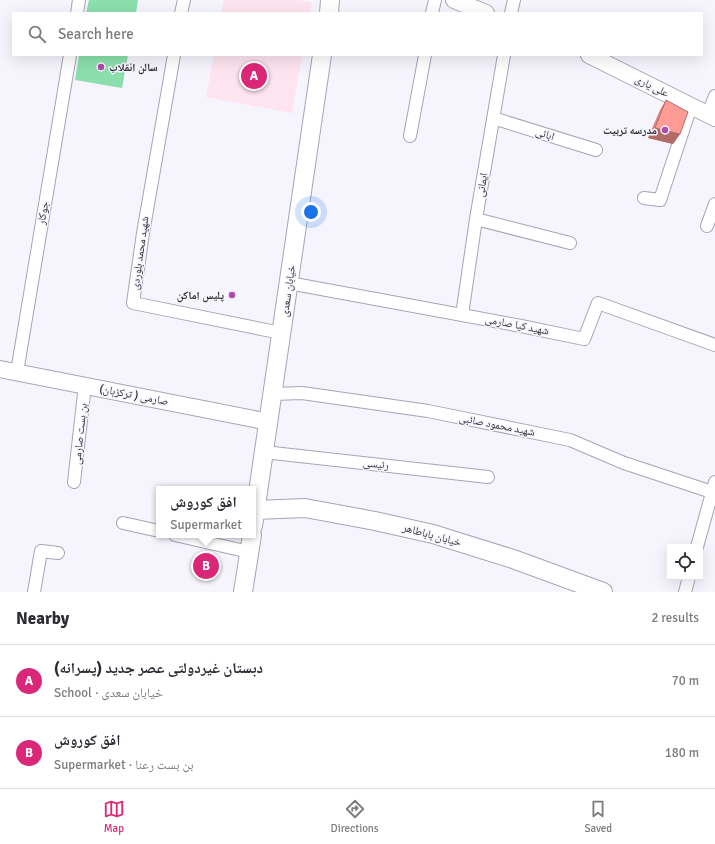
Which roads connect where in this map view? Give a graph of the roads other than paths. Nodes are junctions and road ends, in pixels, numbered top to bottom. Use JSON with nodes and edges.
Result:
{"nodes":[{"id":1,"x":79,"y":0,"type":"edge"},
{"id":2,"x":184,"y":0,"type":"edge"},
{"id":3,"x":330,"y":0,"type":"edge"},
{"id":4,"x":435,"y":0,"type":"edge"},
{"id":5,"x":454,"y":0,"type":"edge"},
{"id":6,"x":514,"y":0,"type":"edge"},
{"id":7,"x":77,"y":12,"type":"edge"},
{"id":8,"x":181,"y":12,"type":"edge"},
{"id":9,"x":328,"y":12,"type":"edge"},
{"id":10,"x":432,"y":12,"type":"edge"},
{"id":11,"x":484,"y":12,"type":"edge"},
{"id":12,"x":511,"y":12,"type":"edge"},
{"id":13,"x":70,"y":56,"type":"edge"},
{"id":14,"x":174,"y":56,"type":"edge"},
{"id":15,"x":322,"y":56,"type":"edge"},
{"id":16,"x":425,"y":56,"type":"edge"},
{"id":17,"x":504,"y":56,"type":"edge"},
{"id":18,"x":591,"y":56,"type":"edge"},
{"id":19,"x":715,"y":96,"type":"edge"},
{"id":20,"x":691,"y":106,"type":"junction"},
{"id":21,"x":711,"y":116,"type":"edge"},
{"id":22,"x":493,"y":118,"type":"junction"},
{"id":23,"x":410,"y":136,"type":"dead end"},
{"id":24,"x":596,"y":150,"type":"dead end"},
{"id":25,"x":644,"y":198,"type":"dead end"},
{"id":26,"x":715,"y":204,"type":"edge"},
{"id":27,"x":476,"y":219,"type":"junction"},
{"id":28,"x":707,"y":226,"type":"dead end"},
{"id":29,"x":570,"y":242,"type":"dead end"},
{"id":30,"x":289,"y":284,"type":"junction"},
{"id":31,"x":462,"y":315,"type":"junction"},
{"id":32,"x":281,"y":333,"type":"junction"},
{"id":33,"x":715,"y":344,"type":"edge"},
{"id":34,"x":0,"y":369,"type":"edge"},
{"id":35,"x":17,"y":372,"type":"junction"},
{"id":36,"x":85,"y":385,"type":"junction"},
{"id":37,"x":273,"y":394,"type":"junction"},
{"id":38,"x":268,"y":422,"type":"junction"},
{"id":39,"x":264,"y":452,"type":"junction"},
{"id":40,"x":488,"y":477,"type":"dead end"},
{"id":41,"x":74,"y":482,"type":"dead end"},
{"id":42,"x":714,"y":487,"type":"edge"},
{"id":43,"x":256,"y":505,"type":"edge"},
{"id":44,"x":712,"y":507,"type":"edge"},
{"id":45,"x":256,"y":518,"type":"edge"},
{"id":46,"x":123,"y":523,"type":"dead end"},
{"id":47,"x":156,"y":530,"type":"edge"},
{"id":48,"x":200,"y":538,"type":"edge"},
{"id":49,"x":250,"y":544,"type":"edge"},
{"id":50,"x":698,"y":544,"type":"edge"},
{"id":51,"x":58,"y":553,"type":"dead end"},
{"id":52,"x":688,"y":580,"type":"edge"},
{"id":53,"x":593,"y":590,"type":"edge"},
{"id":54,"x":34,"y":592,"type":"edge"},
{"id":55,"x":243,"y":592,"type":"edge"},
{"id":56,"x":685,"y":592,"type":"edge"}],
"edges":[{"from":1,"to":7,"type":"street"},
{"from":2,"to":8,"type":"street"},
{"from":3,"to":9,"type":"main road"},
{"from":4,"to":10,"type":"street"},
{"from":5,"to":11,"type":"street"},
{"from":6,"to":12,"type":"street"},
{"from":13,"to":35,"type":"street","name":"جوکار"},
{"from":14,"to":32,"type":"street","name":"شهید محمد بلوردی"},
{"from":15,"to":30,"type":"main road","name":"خیابان سعدی"},
{"from":16,"to":23,"type":"street"},
{"from":17,"to":22,"type":"street","name":"ایمانی"},
{"from":18,"to":20,"type":"street","name":"علی یاری"},
{"from":19,"to":21,"type":"street"},
{"from":20,"to":21,"type":"street","name":"علی یاری"},
{"from":20,"to":25,"type":"street"},
{"from":22,"to":24,"type":"street","name":"ابائی"},
{"from":22,"to":27,"type":"street","name":"ایمانی"},
{"from":26,"to":28,"type":"street"},
{"from":27,"to":29,"type":"street"},
{"from":27,"to":31,"type":"street","name":"ایمانی"},
{"from":30,"to":31,"type":"street","name":"شهید کیا صارمی"},
{"from":30,"to":32,"type":"main road","name":"خیابان سعدی"},
{"from":31,"to":33,"type":"street","name":"شهید کیا صارمی"},
{"from":32,"to":37,"type":"main road","name":"خیابان سعدی"},
{"from":34,"to":35,"type":"street","name":"صارمی ( ترکزبان)"},
{"from":35,"to":36,"type":"street","name":"صارمی ( ترکزبان)"},
{"from":36,"to":38,"type":"street","name":"صارمی ( ترکزبان)"},
{"from":36,"to":41,"type":"street","name":"بن بست صارمی"},
{"from":37,"to":38,"type":"main road","name":"خیابان سعدی"},
{"from":37,"to":42,"type":"street","name":"شهید محمود صائبی"},
{"from":38,"to":39,"type":"main road","name":"خیابان سعدی"},
{"from":39,"to":40,"type":"street","name":"رئیسی"},
{"from":39,"to":43,"type":"main road","name":"خیابان سعدی"},
{"from":42,"to":44,"type":"street"},
{"from":44,"to":50,"type":"street"},
{"from":45,"to":53,"type":"main road","name":"خیابان باباطاهر"},
{"from":46,"to":47,"type":"street"},
{"from":48,"to":49,"type":"street"},
{"from":49,"to":55,"type":"main road"},
{"from":51,"to":54,"type":"street"},
{"from":52,"to":56,"type":"street"}]}
